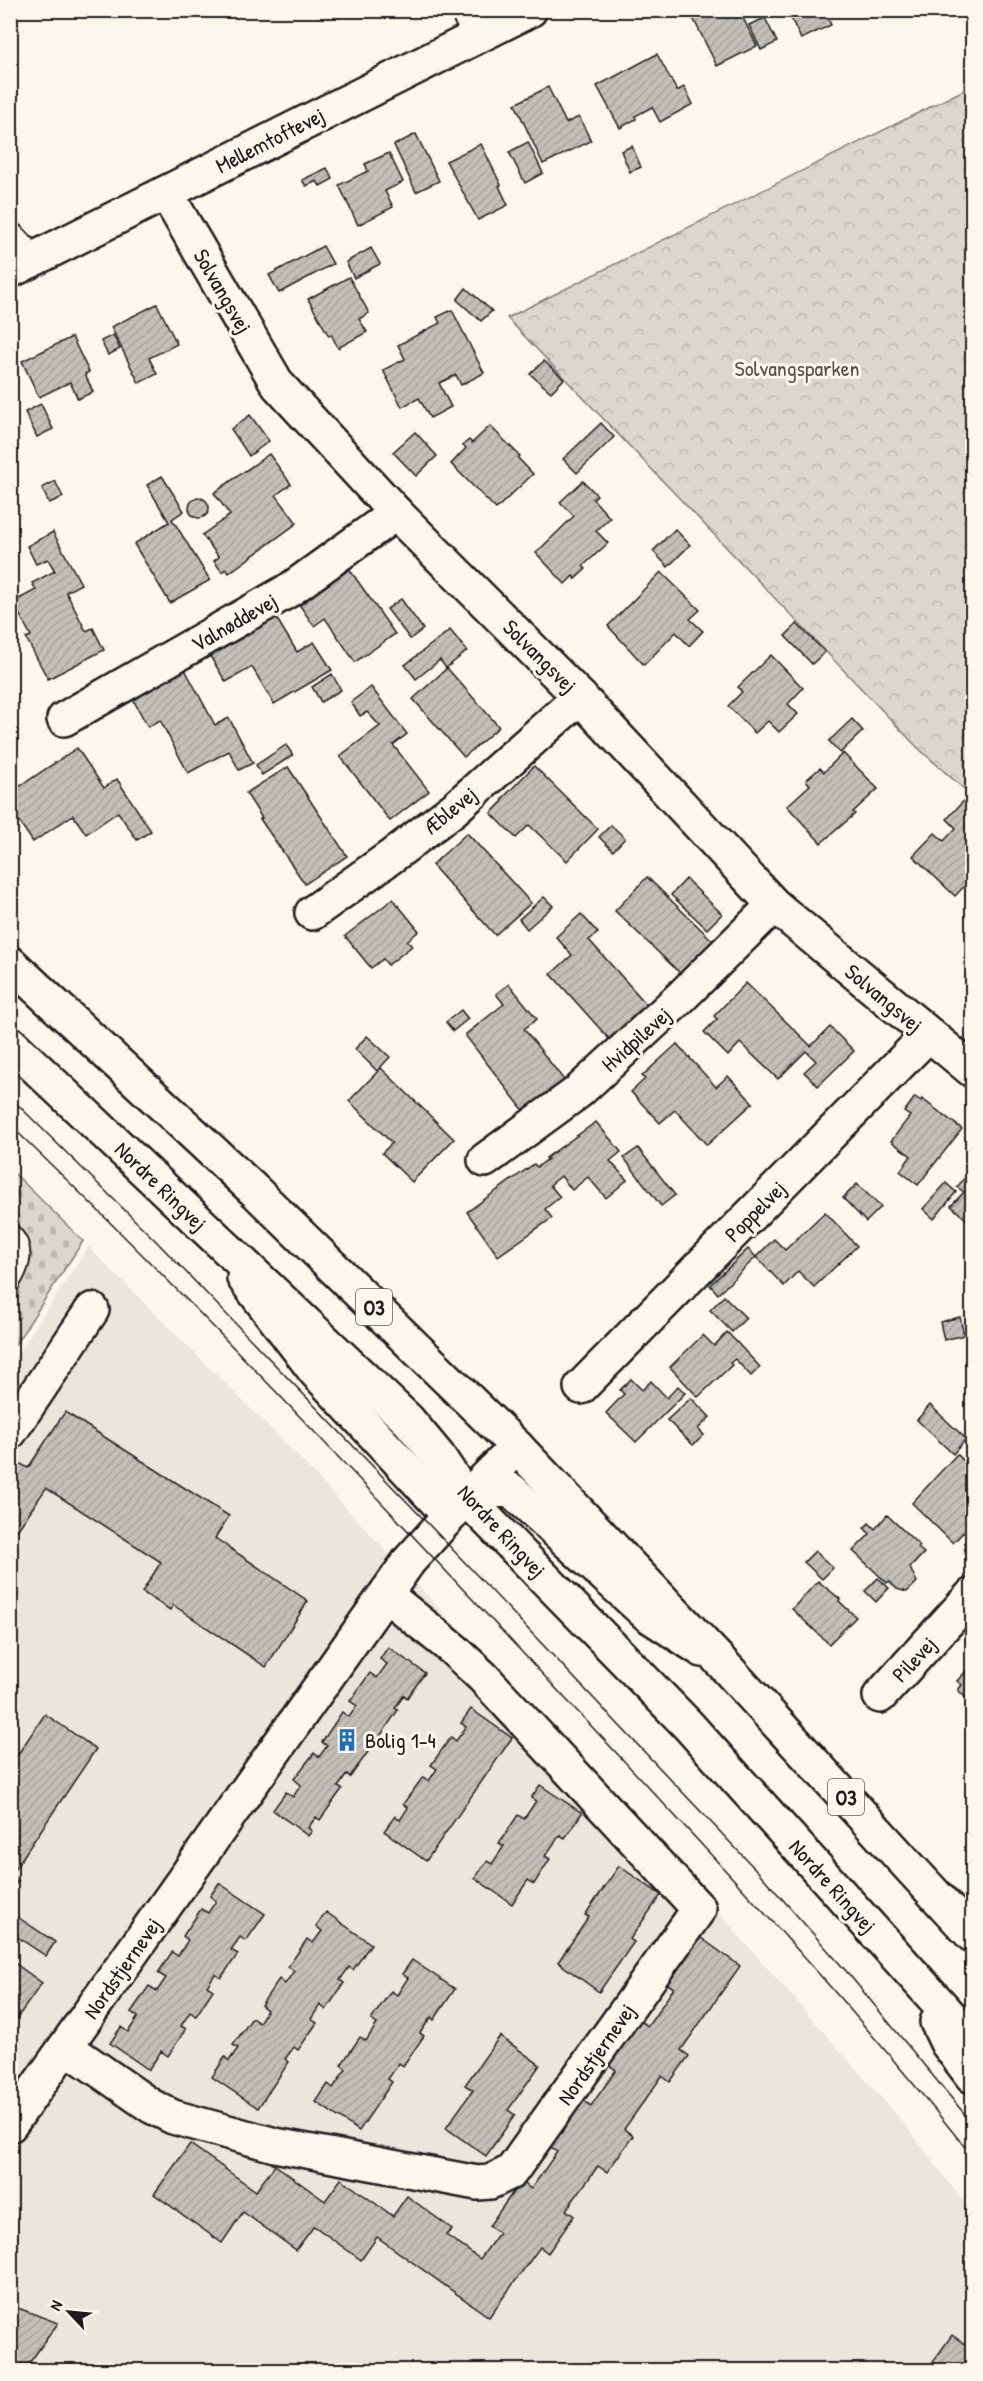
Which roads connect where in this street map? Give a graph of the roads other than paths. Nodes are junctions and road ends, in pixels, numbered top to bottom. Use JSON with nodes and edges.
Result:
{"nodes":[{"id":1,"x":530,"y":10,"type":"edge"},
{"id":2,"x":467,"y":24,"type":"edge"},
{"id":3,"x":166,"y":193,"type":"junction"},
{"id":4,"x":17,"y":257,"type":"edge"},
{"id":5,"x":396,"y":513,"type":"junction"},
{"id":6,"x":580,"y":697,"type":"junction"},
{"id":7,"x":64,"y":719,"type":"dead end"},
{"id":8,"x":774,"y":905,"type":"junction"},
{"id":9,"x":312,"y":913,"type":"dead end"},
{"id":10,"x":10,"y":963,"type":"edge"},
{"id":11,"x":928,"y":1035,"type":"junction"},
{"id":12,"x":10,"y":1043,"type":"edge"},
{"id":13,"x":972,"y":1070,"type":"edge"},
{"id":14,"x":485,"y":1160,"type":"dead end"},
{"id":15,"x":10,"y":1234,"type":"edge"},
{"id":16,"x":10,"y":1281,"type":"edge"},
{"id":17,"x":92,"y":1310,"type":"dead end"},
{"id":18,"x":581,"y":1388,"type":"dead end"},
{"id":19,"x":10,"y":1432,"type":"edge"},
{"id":20,"x":518,"y":1447,"type":"junction"},
{"id":21,"x":458,"y":1507,"type":"junction"},
{"id":22,"x":386,"y":1595,"type":"junction"},
{"id":23,"x":972,"y":1595,"type":"edge"},
{"id":24,"x":723,"y":1664,"type":"junction"},
{"id":25,"x":880,"y":1696,"type":"dead end"},
{"id":26,"x":972,"y":1935,"type":"edge"},
{"id":27,"x":917,"y":1980,"type":"junction"},
{"id":28,"x":972,"y":2040,"type":"edge"},
{"id":29,"x":66,"y":2047,"type":"junction"},
{"id":30,"x":972,"y":2076,"type":"edge"},
{"id":31,"x":10,"y":2125,"type":"edge"}],
"edges":[{"from":1,"to":2,"type":"street","name":"Mellemtoftevej"},
{"from":2,"to":3,"type":"street","name":"Mellemtoftevej"},
{"from":3,"to":4,"type":"street","name":"Mellemtoftevej"},
{"from":3,"to":5,"type":"street","name":"Solvangsvej"},
{"from":5,"to":6,"type":"street","name":"Solvangsvej"},
{"from":5,"to":7,"type":"street","name":"Valnøddevej"},
{"from":6,"to":8,"type":"street","name":"Solvangsvej"},
{"from":6,"to":9,"type":"street","name":"Æblevej"},
{"from":8,"to":11,"type":"street","name":"Solvangsvej"},
{"from":8,"to":14,"type":"street","name":"Hvidpilevej"},
{"from":10,"to":20,"type":"street","number":"O3"},
{"from":11,"to":13,"type":"street","name":"Solvangsvej"},
{"from":11,"to":18,"type":"street","name":"Poppelvej"},
{"from":12,"to":21,"type":"street","name":"Nordre Ringvej"},
{"from":15,"to":16,"type":"lane"},
{"from":17,"to":19,"type":"street"},
{"from":20,"to":21,"type":"street","name":"Nordstjernevej"},
{"from":20,"to":24,"type":"street","number":"O3"},
{"from":21,"to":22,"type":"street","name":"Nordstjernevej"},
{"from":21,"to":24,"type":"street"},
{"from":21,"to":27,"type":"street","name":"Nordre Ringvej"},
{"from":22,"to":29,"type":"street","name":"Nordstjernevej"},
{"from":22,"to":29,"type":"street","name":"Nordstjernevej"},
{"from":23,"to":25,"type":"street","name":"Pilevej"},
{"from":24,"to":26,"type":"street","number":"O3"},
{"from":27,"to":28,"type":"street","name":"Nordre Ringvej"},
{"from":27,"to":30,"type":"street"},
{"from":29,"to":31,"type":"street","name":"Nordstjernevej"}]}
